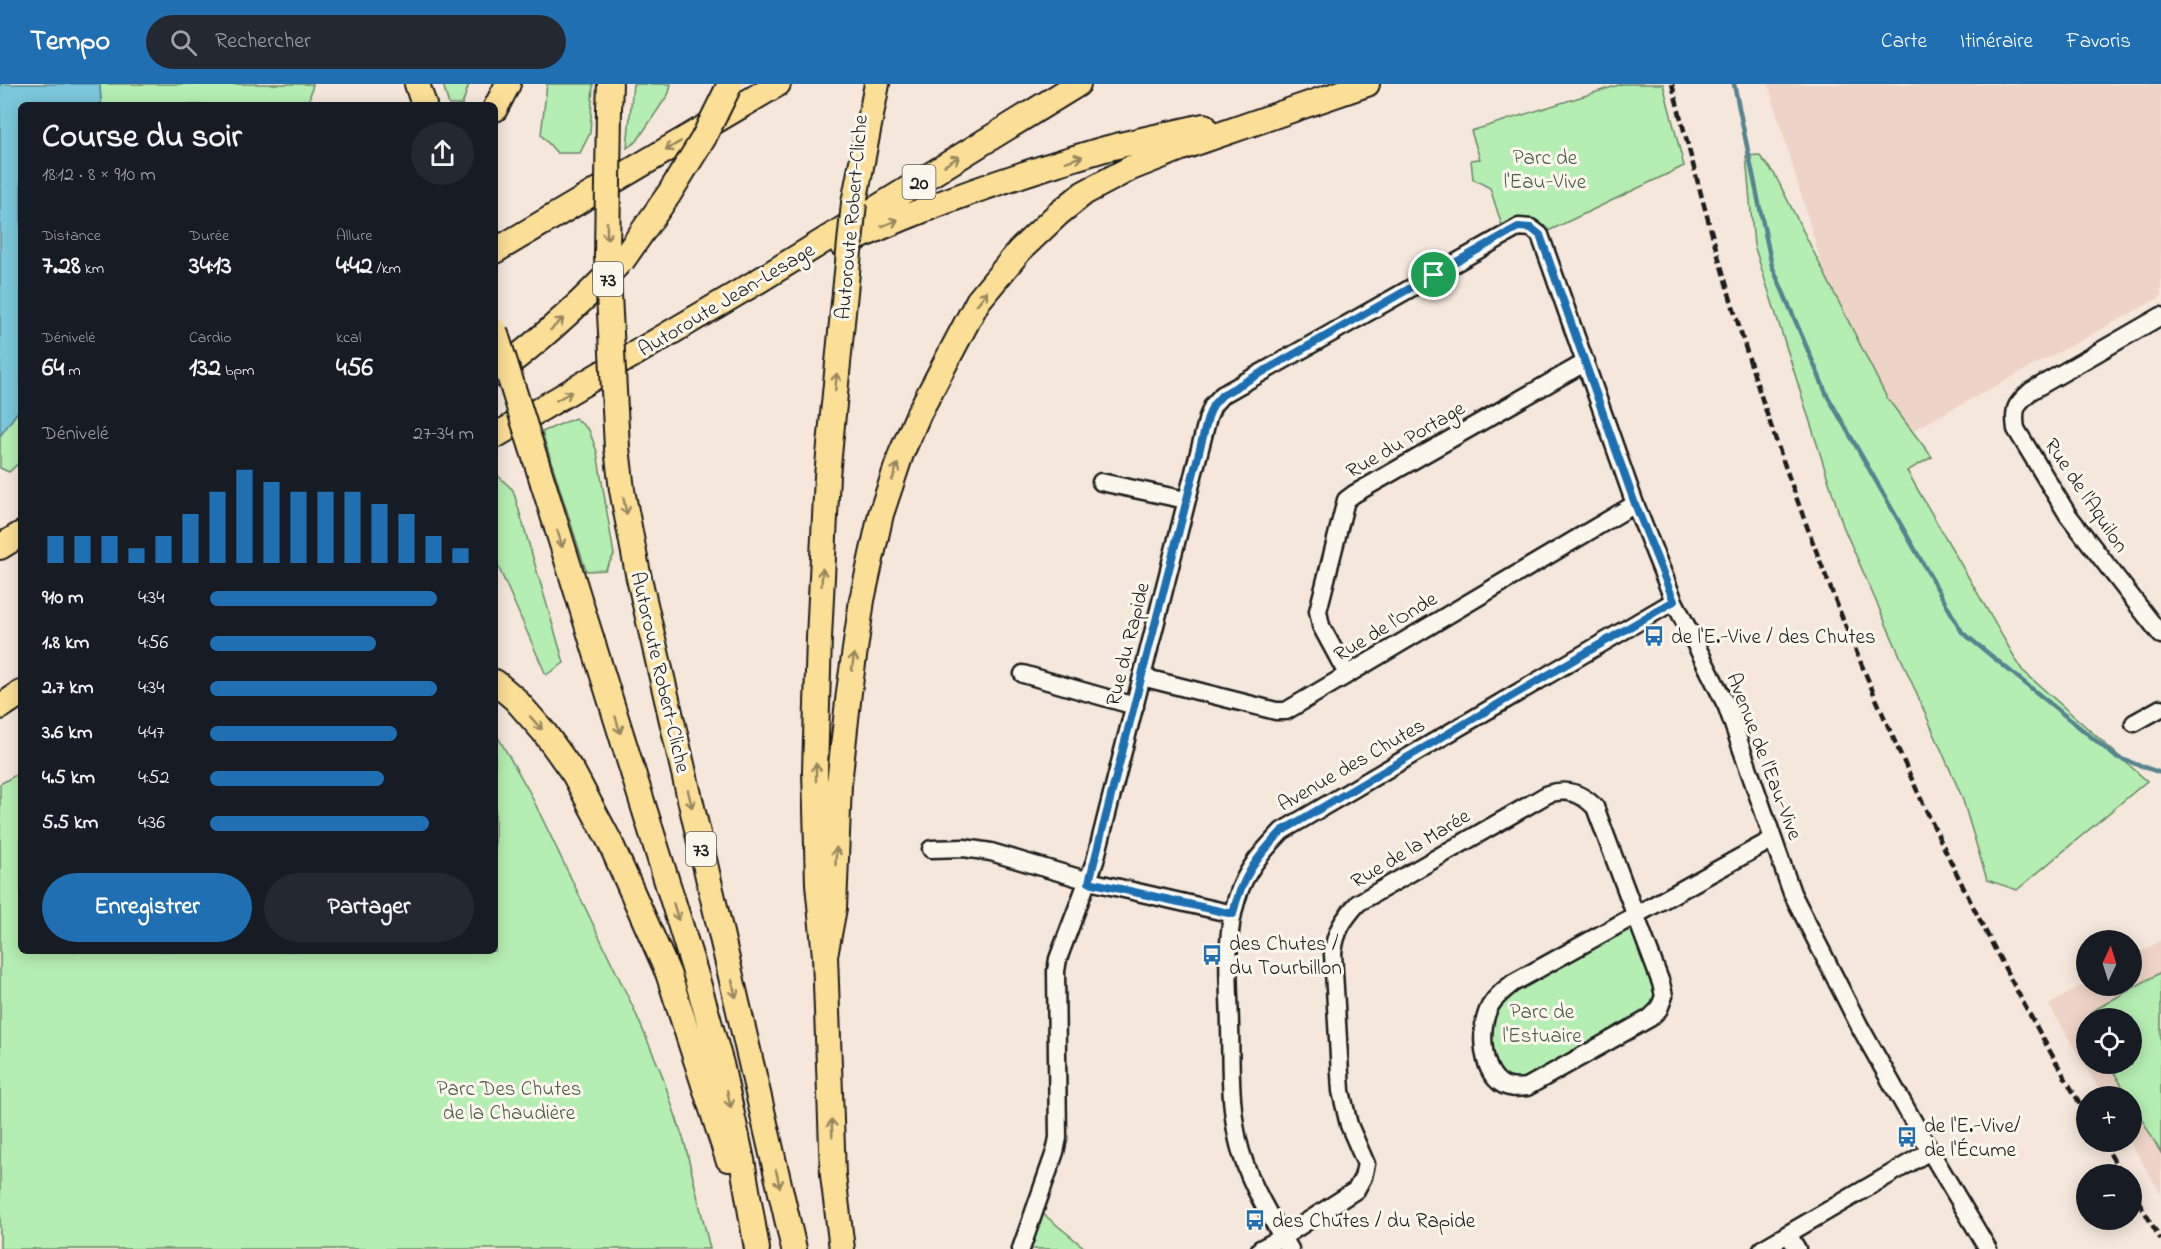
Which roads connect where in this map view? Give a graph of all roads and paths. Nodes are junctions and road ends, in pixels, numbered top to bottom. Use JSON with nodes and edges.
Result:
{"nodes":[{"id":1,"x":506,"y":84,"type":"edge"},
{"id":2,"x":610,"y":84,"type":"edge"},
{"id":3,"x":730,"y":84,"type":"edge"},
{"id":4,"x":778,"y":84,"type":"edge"},
{"id":5,"x":862,"y":84,"type":"edge"},
{"id":6,"x":877,"y":84,"type":"edge"},
{"id":7,"x":1078,"y":84,"type":"edge"},
{"id":8,"x":1367,"y":84,"type":"edge"},
{"id":9,"x":498,"y":102,"type":"edge"},
{"id":10,"x":854,"y":203,"type":"junction"},
{"id":11,"x":1531,"y":228,"type":"joint"},
{"id":12,"x":498,"y":249,"type":"edge"},
{"id":13,"x":760,"y":280,"type":"junction"},
{"id":14,"x":2161,"y":316,"type":"edge"},
{"id":15,"x":498,"y":340,"type":"edge"},
{"id":16,"x":1586,"y":362,"type":"junction"},
{"id":17,"x":498,"y":372,"type":"edge"},
{"id":18,"x":498,"y":434,"type":"edge"},
{"id":19,"x":1101,"y":482,"type":"dead end"},
{"id":20,"x":1186,"y":500,"type":"junction"},
{"id":21,"x":1635,"y":504,"type":"junction"},
{"id":22,"x":18,"y":536,"type":"edge"},
{"id":23,"x":0,"y":547,"type":"edge"},
{"id":24,"x":1674,"y":601,"type":"junction"},
{"id":25,"x":2161,"y":635,"type":"edge"},
{"id":26,"x":1023,"y":674,"type":"dead end"},
{"id":27,"x":1347,"y":674,"type":"junction"},
{"id":28,"x":1142,"y":677,"type":"junction"},
{"id":29,"x":498,"y":685,"type":"edge"},
{"id":30,"x":18,"y":695,"type":"edge"},
{"id":31,"x":1135,"y":706,"type":"junction"},
{"id":32,"x":0,"y":707,"type":"edge"},
{"id":33,"x":2161,"y":708,"type":"edge"},
{"id":34,"x":18,"y":709,"type":"edge"},
{"id":35,"x":0,"y":716,"type":"edge"},
{"id":36,"x":2134,"y":723,"type":"dead end"},
{"id":37,"x":1773,"y":839,"type":"junction"},
{"id":38,"x":931,"y":849,"type":"dead end"},
{"id":39,"x":1089,"y":882,"type":"junction"},
{"id":40,"x":1233,"y":914,"type":"junction"},
{"id":41,"x":1635,"y":917,"type":"junction"},
{"id":42,"x":825,"y":956,"type":"junction"},
{"id":43,"x":1930,"y":1151,"type":"junction"},
{"id":44,"x":1788,"y":1234,"type":"junction"},
{"id":45,"x":755,"y":1239,"type":"edge"},
{"id":46,"x":1286,"y":1243,"type":"edge"},
{"id":47,"x":794,"y":1249,"type":"edge"},
{"id":48,"x":842,"y":1249,"type":"edge"},
{"id":49,"x":1021,"y":1249,"type":"edge"},
{"id":50,"x":1260,"y":1249,"type":"edge"},
{"id":51,"x":1762,"y":1249,"type":"edge"},
{"id":52,"x":1797,"y":1249,"type":"edge"},
{"id":53,"x":1988,"y":1249,"type":"edge"}],
"edges":[{"from":1,"to":9,"type":"highway"},
{"from":2,"to":47,"type":"highway","name":"Autoroute Robert-Cliche","number":"73","one_way":true,"bridge":true},
{"from":17,"to":3,"type":"highway","one_way":true,"bridge":true},
{"from":4,"to":12,"type":"highway","one_way":true},
{"from":5,"to":10,"type":"highway","name":"Autoroute Robert-Cliche"},
{"from":6,"to":10,"type":"highway"},
{"from":13,"to":7,"type":"highway","name":"Autoroute Jean-Lesage","number":"20","one_way":true},
{"from":13,"to":8,"type":"highway","one_way":true},
{"from":42,"to":8,"type":"highway","one_way":true},
{"from":42,"to":10,"type":"highway","name":"Autoroute Robert-Cliche","one_way":true,"bridge":true},
{"from":11,"to":16,"type":"street","name":"Avenue de l'Eau-Vive"},
{"from":11,"to":20,"type":"street","name":"Rue du Rapide"},
{"from":18,"to":13,"type":"highway","name":"Autoroute Jean-Lesage","number":"20","one_way":true},
{"from":14,"to":25,"type":"street","name":"Rue de l'Aquilon"},
{"from":15,"to":45,"type":"highway","one_way":true,"bridge":true},
{"from":16,"to":21,"type":"street","name":"Avenue de l'Eau-Vive"},
{"from":16,"to":27,"type":"street","name":"Rue du Portage"},
{"from":19,"to":20,"type":"street"},
{"from":20,"to":28,"type":"street","name":"Rue du Rapide"},
{"from":21,"to":24,"type":"street","name":"Avenue de l'Eau-Vive"},
{"from":21,"to":27,"type":"street","name":"Rue de l'Onde"},
{"from":22,"to":23,"type":"highway"},
{"from":24,"to":37,"type":"street","name":"Avenue de l'Eau-Vive"},
{"from":24,"to":40,"type":"street","name":"Avenue des Chutes"},
{"from":26,"to":31,"type":"street"},
{"from":27,"to":28,"type":"street","name":"Rue de l'Onde"},
{"from":28,"to":31,"type":"street","name":"Rue du Rapide"},
{"from":29,"to":45,"type":"highway","one_way":true},
{"from":30,"to":32,"type":"highway"},
{"from":31,"to":39,"type":"street","name":"Rue du Rapide"},
{"from":33,"to":36,"type":"street"},
{"from":34,"to":35,"type":"highway"},
{"from":37,"to":41,"type":"street"},
{"from":37,"to":43,"type":"street","name":"Avenue de l'Eau-Vive"},
{"from":38,"to":39,"type":"street"},
{"from":39,"to":40,"type":"street"},
{"from":39,"to":49,"type":"street","name":"Rue du Rapide"},
{"from":40,"to":46,"type":"street","name":"Avenue des Chutes"},
{"from":41,"to":41,"type":"street"},
{"from":41,"to":46,"type":"street","name":"Rue de la Marée"},
{"from":48,"to":42,"type":"highway","name":"Autoroute Robert-Cliche","one_way":true},
{"from":43,"to":44,"type":"street"},
{"from":43,"to":53,"type":"street","name":"Avenue de l'Eau-Vive"},
{"from":44,"to":51,"type":"street"},
{"from":44,"to":52,"type":"street"},
{"from":46,"to":50,"type":"street"}]}
